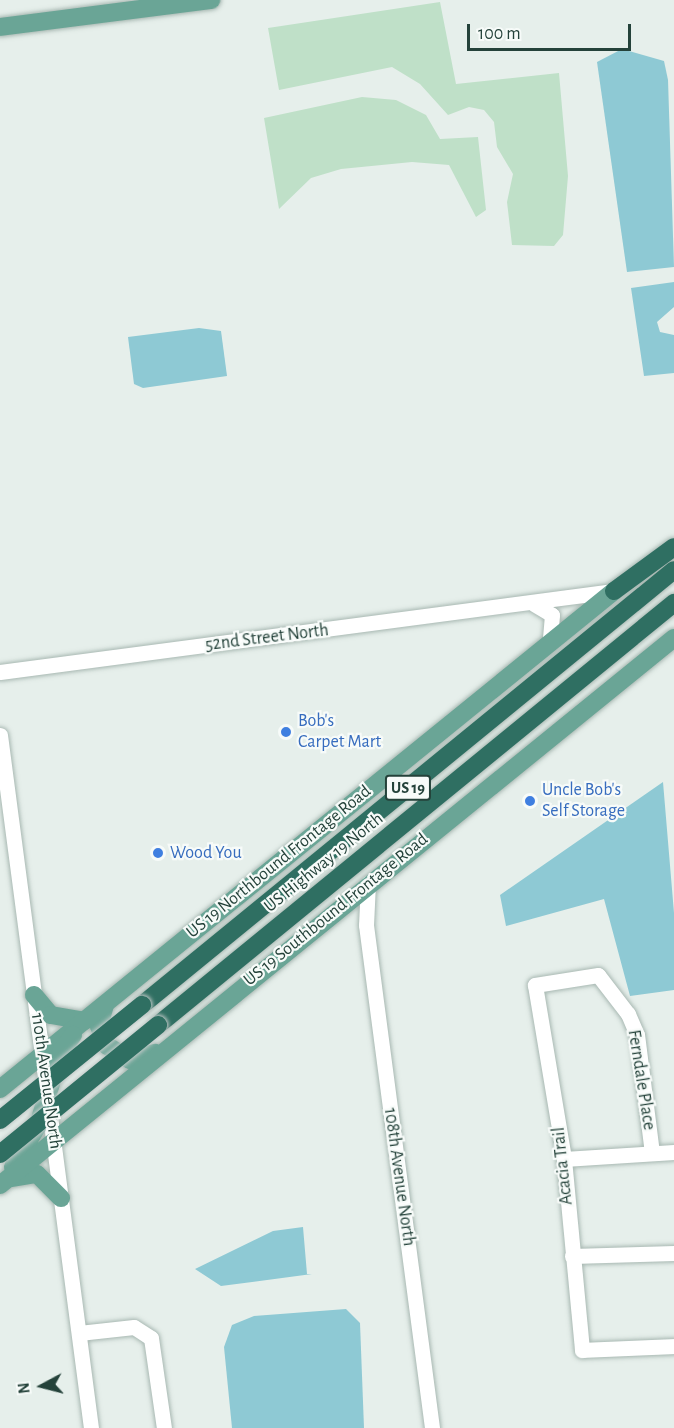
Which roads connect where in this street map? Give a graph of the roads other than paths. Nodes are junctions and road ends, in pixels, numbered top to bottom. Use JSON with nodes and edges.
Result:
{"nodes":[{"id":1,"x":212,"y":0,"type":"edge"},
{"id":2,"x":0,"y":27,"type":"edge"},
{"id":3,"x":674,"y":547,"type":"edge"},
{"id":4,"x":674,"y":570,"type":"edge"},
{"id":5,"x":614,"y":591,"type":"junction"},
{"id":6,"x":674,"y":603,"type":"edge"},
{"id":7,"x":534,"y":604,"type":"junction"},
{"id":8,"x":674,"y":611,"type":"edge"},
{"id":9,"x":550,"y":640,"type":"junction"},
{"id":10,"x":627,"y":642,"type":"junction"},
{"id":11,"x":672,"y":644,"type":"edge"},
{"id":12,"x":0,"y":672,"type":"edge"},
{"id":13,"x":0,"y":735,"type":"edge"},
{"id":14,"x":368,"y":883,"type":"junction"},
{"id":15,"x":333,"y":912,"type":"junction"},
{"id":16,"x":366,"y":925,"type":"junction"},
{"id":17,"x":535,"y":985,"type":"joint"},
{"id":18,"x":34,"y":995,"type":"junction"},
{"id":19,"x":105,"y":1005,"type":"junction"},
{"id":20,"x":84,"y":1021,"type":"junction"},
{"id":21,"x":171,"y":1045,"type":"junction"},
{"id":22,"x":43,"y":1053,"type":"junction"},
{"id":23,"x":0,"y":1089,"type":"edge"},
{"id":24,"x":117,"y":1089,"type":"junction"},
{"id":25,"x":49,"y":1097,"type":"junction"},
{"id":26,"x":0,"y":1101,"type":"edge"},
{"id":27,"x":0,"y":1120,"type":"edge"},
{"id":28,"x":55,"y":1139,"type":"junction"},
{"id":29,"x":674,"y":1152,"type":"edge"},
{"id":30,"x":652,"y":1153,"type":"junction"},
{"id":31,"x":0,"y":1154,"type":"edge"},
{"id":32,"x":564,"y":1159,"type":"junction"},
{"id":33,"x":3,"y":1182,"type":"edge"},
{"id":34,"x":61,"y":1198,"type":"junction"},
{"id":35,"x":674,"y":1254,"type":"edge"},
{"id":36,"x":572,"y":1256,"type":"junction"},
{"id":37,"x":79,"y":1333,"type":"junction"},
{"id":38,"x":674,"y":1346,"type":"edge"},
{"id":39,"x":91,"y":1428,"type":"edge"},
{"id":40,"x":164,"y":1428,"type":"edge"},
{"id":41,"x":432,"y":1428,"type":"edge"}],
"edges":[{"from":1,"to":2,"type":"main road"},
{"from":3,"to":5,"type":"highway"},
{"from":4,"to":27,"type":"highway","name":"US Highway 19 North","number":"US 19","bridge":true},
{"from":5,"to":7,"type":"street","name":"52nd Street North"},
{"from":5,"to":9,"type":"main road","name":"US 19 Northbound Frontage Road"},
{"from":6,"to":10,"type":"highway","name":"US Highway 19 North","number":"US 19"},
{"from":7,"to":9,"type":"street"},
{"from":7,"to":12,"type":"street","name":"52nd Street North"},
{"from":8,"to":10,"type":"highway"},
{"from":9,"to":19,"type":"main road","name":"US 19 Northbound Frontage Road"},
{"from":10,"to":31,"type":"highway","name":"US Highway 19 North","number":"US 19","bridge":true},
{"from":11,"to":14,"type":"main road","name":"US 19 Southbound Frontage Road"},
{"from":13,"to":18,"type":"street","name":"110th Avenue North"},
{"from":14,"to":15,"type":"main road","name":"US 19 Southbound Frontage Road"},
{"from":14,"to":16,"type":"street","name":"108th Avenue North"},
{"from":15,"to":16,"type":"street"},
{"from":15,"to":21,"type":"main road","name":"US 19 Southbound Frontage Road"},
{"from":16,"to":41,"type":"street","name":"108th Avenue North"},
{"from":17,"to":30,"type":"street","name":"Ferndale Place"},
{"from":17,"to":32,"type":"street","name":"Acacia Trail"},
{"from":18,"to":20,"type":"main road"},
{"from":18,"to":22,"type":"street","name":"110th Avenue North"},
{"from":19,"to":20,"type":"main road","name":"US 19 Northbound Frontage Road"},
{"from":19,"to":21,"type":"main road"},
{"from":20,"to":22,"type":"main road","name":"US 19 Northbound Frontage Road"},
{"from":20,"to":25,"type":"main road"},
{"from":21,"to":24,"type":"main road","name":"US 19 Southbound Frontage Road"},
{"from":22,"to":23,"type":"main road","name":"US 19 Northbound Frontage Road"},
{"from":22,"to":25,"type":"street","name":"110th Avenue North"},
{"from":24,"to":25,"type":"main road"},
{"from":24,"to":28,"type":"main road","name":"US 19 Southbound Frontage Road"},
{"from":25,"to":26,"type":"main road"},
{"from":25,"to":28,"type":"street","name":"110th Avenue North"},
{"from":25,"to":33,"type":"main road"},
{"from":28,"to":33,"type":"main road","name":"US 19 Southbound Frontage Road"},
{"from":28,"to":34,"type":"street","name":"110th Avenue North"},
{"from":29,"to":30,"type":"street"},
{"from":30,"to":32,"type":"street"},
{"from":32,"to":36,"type":"street","name":"Acacia Trail"},
{"from":33,"to":34,"type":"main road"},
{"from":34,"to":37,"type":"street","name":"110th Avenue North"},
{"from":35,"to":36,"type":"street"},
{"from":36,"to":38,"type":"street","name":"Acacia Trail"},
{"from":37,"to":39,"type":"street","name":"110th Avenue North"},
{"from":37,"to":40,"type":"street"}]}
